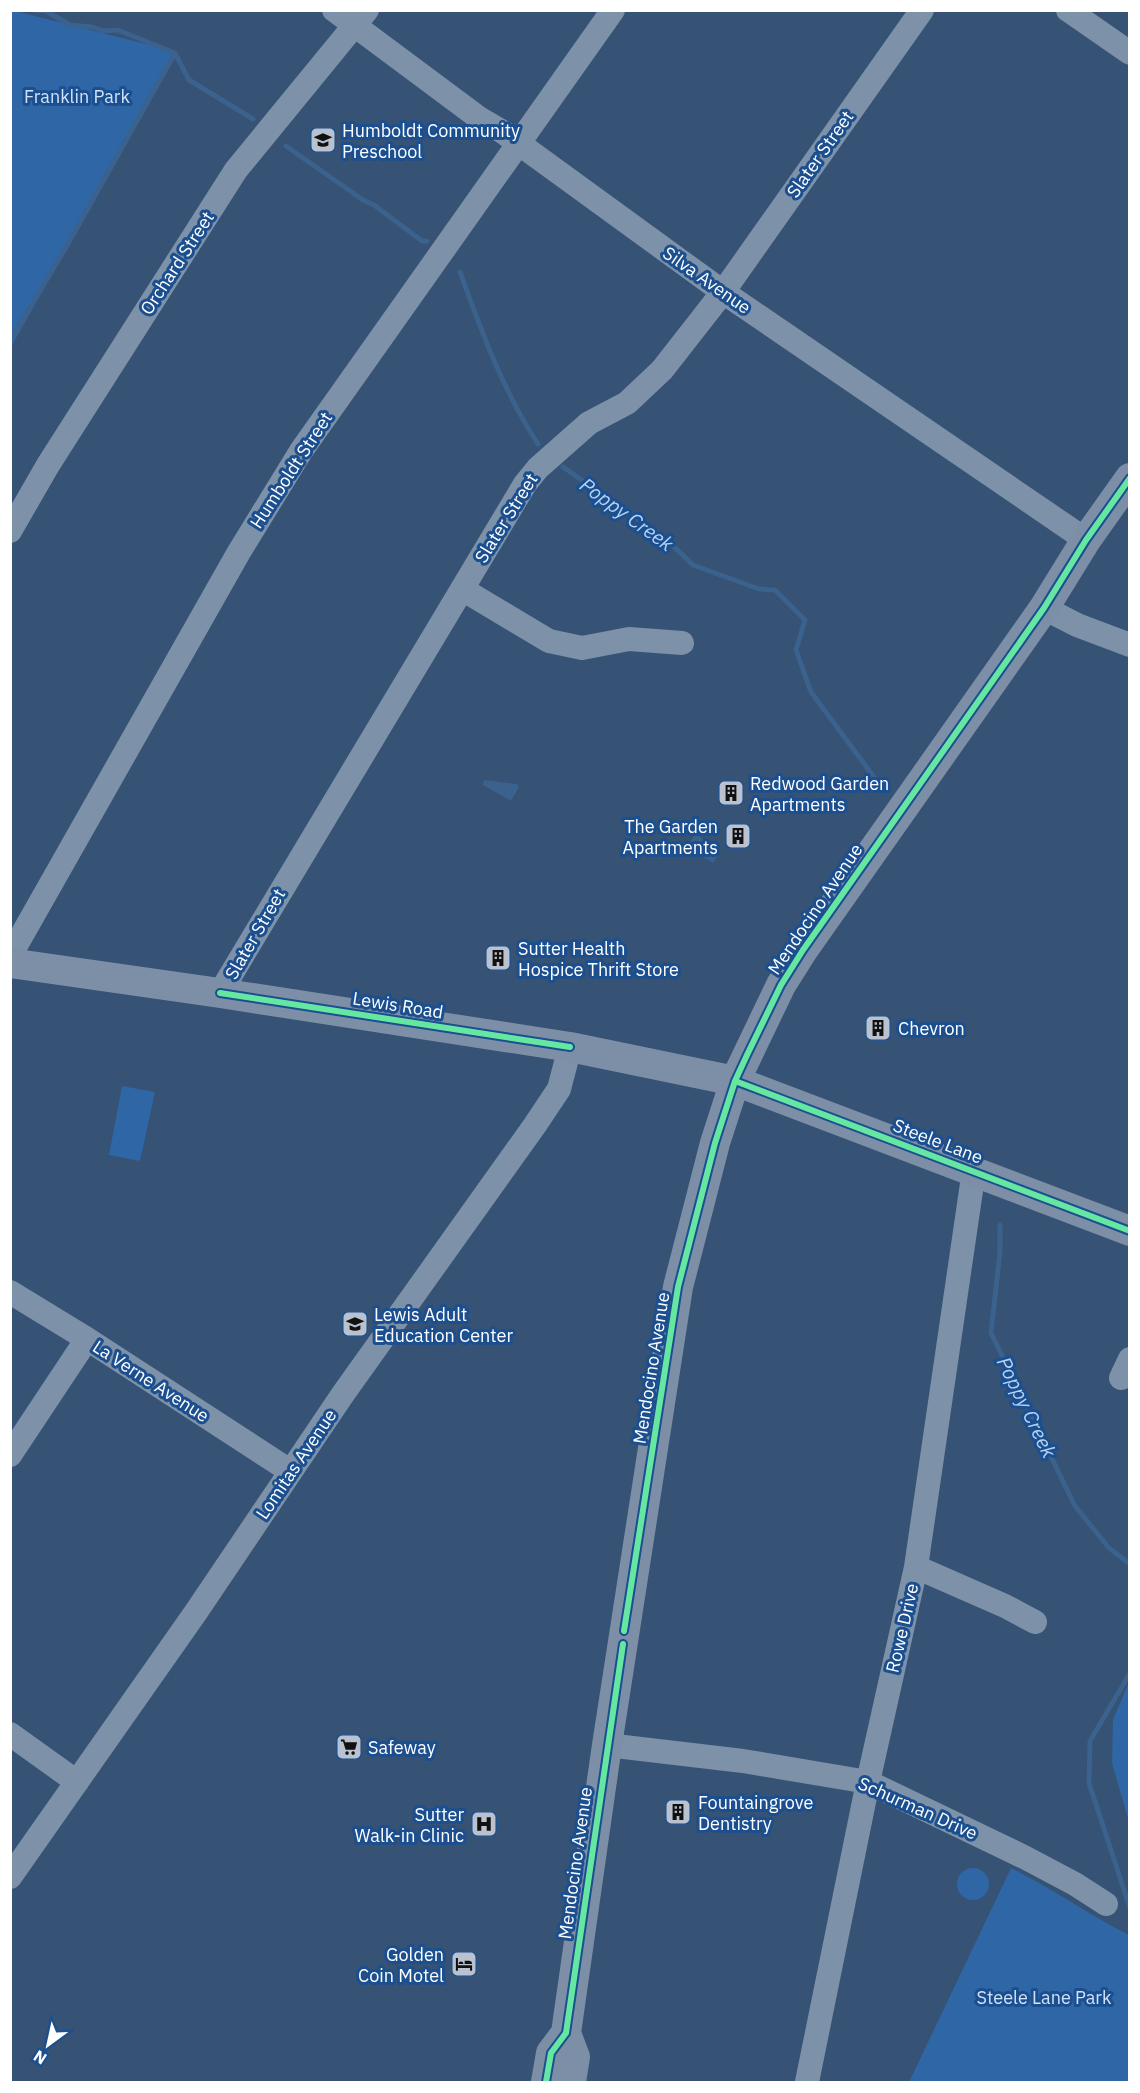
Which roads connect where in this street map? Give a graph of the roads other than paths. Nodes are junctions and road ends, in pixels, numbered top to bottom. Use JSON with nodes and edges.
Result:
{"nodes":[{"id":1,"x":334,"y":10,"type":"edge"},
{"id":2,"x":613,"y":10,"type":"edge"},
{"id":3,"x":922,"y":10,"type":"edge"},
{"id":4,"x":1068,"y":10,"type":"edge"},
{"id":5,"x":362,"y":18,"type":"edge"},
{"id":6,"x":1130,"y":53,"type":"edge"},
{"id":7,"x":518,"y":143,"type":"junction"},
{"id":8,"x":723,"y":292,"type":"junction"},
{"id":9,"x":1130,"y":477,"type":"edge"},
{"id":10,"x":10,"y":531,"type":"edge"},
{"id":11,"x":1086,"y":540,"type":"junction"},
{"id":12,"x":462,"y":589,"type":"junction"},
{"id":13,"x":1044,"y":608,"type":"junction"},
{"id":14,"x":682,"y":643,"type":"dead end"},
{"id":15,"x":1130,"y":645,"type":"edge"},
{"id":16,"x":10,"y":956,"type":"edge"},
{"id":17,"x":10,"y":963,"type":"edge"},
{"id":18,"x":220,"y":993,"type":"junction"},
{"id":19,"x":570,"y":1047,"type":"junction"},
{"id":20,"x":735,"y":1081,"type":"junction"},
{"id":21,"x":974,"y":1170,"type":"junction"},
{"id":22,"x":1130,"y":1231,"type":"edge"},
{"id":23,"x":10,"y":1292,"type":"edge"},
{"id":24,"x":87,"y":1339,"type":"junction"},
{"id":25,"x":10,"y":1455,"type":"edge"},
{"id":26,"x":290,"y":1472,"type":"junction"},
{"id":27,"x":916,"y":1567,"type":"junction"},
{"id":28,"x":1035,"y":1622,"type":"dead end"},
{"id":29,"x":10,"y":1734,"type":"edge"},
{"id":30,"x":607,"y":1744,"type":"junction"},
{"id":31,"x":77,"y":1782,"type":"junction"},
{"id":32,"x":868,"y":1782,"type":"junction"},
{"id":33,"x":10,"y":1877,"type":"edge"},
{"id":34,"x":1106,"y":1904,"type":"dead end"},
{"id":35,"x":566,"y":2033,"type":"junction"},
{"id":36,"x":546,"y":2082,"type":"edge"},
{"id":37,"x":571,"y":2082,"type":"edge"},
{"id":38,"x":807,"y":2082,"type":"edge"}],
"edges":[{"from":1,"to":5,"type":"street","name":"Silva Avenue"},
{"from":2,"to":7,"type":"street","name":"Humboldt Street"},
{"from":3,"to":8,"type":"street","name":"Slater Street"},
{"from":4,"to":6,"type":"street"},
{"from":5,"to":7,"type":"street","name":"Silva Avenue"},
{"from":5,"to":10,"type":"street","name":"Orchard Street"},
{"from":7,"to":8,"type":"street","name":"Silva Avenue"},
{"from":7,"to":16,"type":"street","name":"Humboldt Street"},
{"from":8,"to":11,"type":"street","name":"Silva Avenue"},
{"from":8,"to":12,"type":"street","name":"Slater Street"},
{"from":9,"to":11,"type":"main road","name":"Mendocino Avenue"},
{"from":11,"to":13,"type":"main road","name":"Mendocino Avenue"},
{"from":12,"to":14,"type":"street"},
{"from":12,"to":18,"type":"street","name":"Slater Street"},
{"from":13,"to":15,"type":"street"},
{"from":13,"to":20,"type":"main road","name":"Mendocino Avenue"},
{"from":17,"to":18,"type":"main road","name":"Lewis Road"},
{"from":18,"to":19,"type":"main road","name":"Lewis Road"},
{"from":19,"to":20,"type":"main road","name":"Lewis Road"},
{"from":19,"to":26,"type":"street","name":"Lomitas Avenue"},
{"from":20,"to":21,"type":"main road","name":"Steele Lane"},
{"from":20,"to":30,"type":"main road","name":"Mendocino Avenue"},
{"from":21,"to":22,"type":"main road","name":"Steele Lane"},
{"from":21,"to":27,"type":"street","name":"Rowe Drive"},
{"from":23,"to":24,"type":"street","name":"La Verne Avenue"},
{"from":24,"to":25,"type":"street"},
{"from":24,"to":26,"type":"street","name":"La Verne Avenue"},
{"from":26,"to":31,"type":"street","name":"Lomitas Avenue"},
{"from":27,"to":28,"type":"street"},
{"from":27,"to":32,"type":"street","name":"Rowe Drive"},
{"from":29,"to":31,"type":"street"},
{"from":30,"to":32,"type":"street","name":"Schurman Drive"},
{"from":30,"to":35,"type":"main road","name":"Mendocino Avenue"},
{"from":31,"to":33,"type":"street","name":"Lomitas Avenue"},
{"from":32,"to":34,"type":"street","name":"Schurman Drive"},
{"from":32,"to":38,"type":"street","name":"Rowe Drive"},
{"from":35,"to":36,"type":"main road","name":"Mendocino Avenue"},
{"from":35,"to":37,"type":"main road","name":"Mendocino Avenue"}]}
